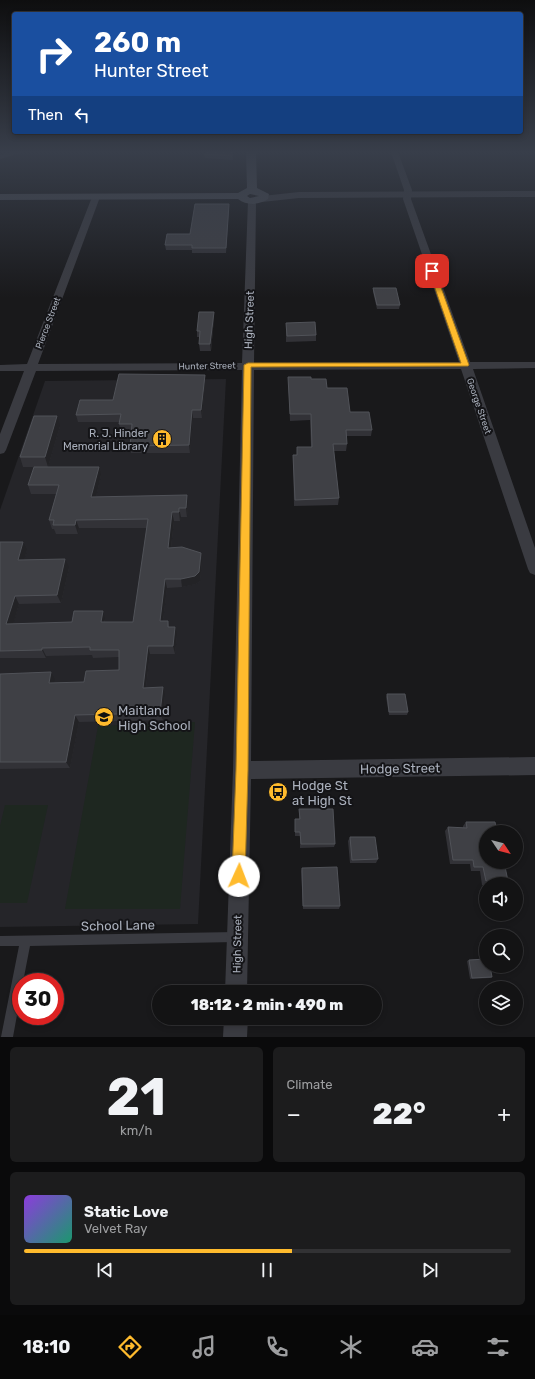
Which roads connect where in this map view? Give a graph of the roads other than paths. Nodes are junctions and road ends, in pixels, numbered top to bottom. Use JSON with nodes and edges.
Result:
{"nodes":[{"id":1,"x":95,"y":200,"type":"edge"},
{"id":2,"x":257,"y":200,"type":"edge"},
{"id":3,"x":407,"y":200,"type":"edge"},
{"id":4,"x":248,"y":365,"type":"junction"},
{"id":5,"x":466,"y":365,"type":"junction"},
{"id":6,"x":535,"y":365,"type":"edge"},
{"id":7,"x":0,"y":368,"type":"edge"},
{"id":8,"x":32,"y":368,"type":"junction"},
{"id":9,"x":0,"y":450,"type":"edge"},
{"id":10,"x":535,"y":569,"type":"edge"},
{"id":11,"x":535,"y":766,"type":"edge"},
{"id":12,"x":242,"y":770,"type":"junction"},
{"id":13,"x":237,"y":937,"type":"junction"},
{"id":14,"x":0,"y":941,"type":"edge"},
{"id":15,"x":26,"y":941,"type":"junction"},
{"id":16,"x":236,"y":985,"type":"edge"},
{"id":17,"x":236,"y":1025,"type":"edge"},
{"id":18,"x":7,"y":1037,"type":"edge"},
{"id":19,"x":235,"y":1037,"type":"edge"}],
"edges":[{"from":1,"to":8,"type":"street","name":"Pierce Street"},
{"from":2,"to":4,"type":"street","name":"High Street"},
{"from":3,"to":5,"type":"street","name":"George Street"},
{"from":4,"to":5,"type":"street","name":"Hunter Street"},
{"from":4,"to":8,"type":"street","name":"Hunter Street"},
{"from":4,"to":12,"type":"street","name":"High Street"},
{"from":5,"to":6,"type":"street","name":"Hunter Street"},
{"from":5,"to":10,"type":"street","name":"George Street"},
{"from":7,"to":8,"type":"street","name":"Hunter Street"},
{"from":8,"to":9,"type":"street","name":"Pierce Street"},
{"from":11,"to":12,"type":"street","name":"Hodge Street"},
{"from":12,"to":13,"type":"street","name":"High Street"},
{"from":13,"to":15,"type":"lane","name":"School Lane"},
{"from":13,"to":16,"type":"street","name":"High Street"},
{"from":14,"to":15,"type":"lane","name":"School Lane"},
{"from":15,"to":18,"type":"lane"},
{"from":17,"to":19,"type":"street"}]}
